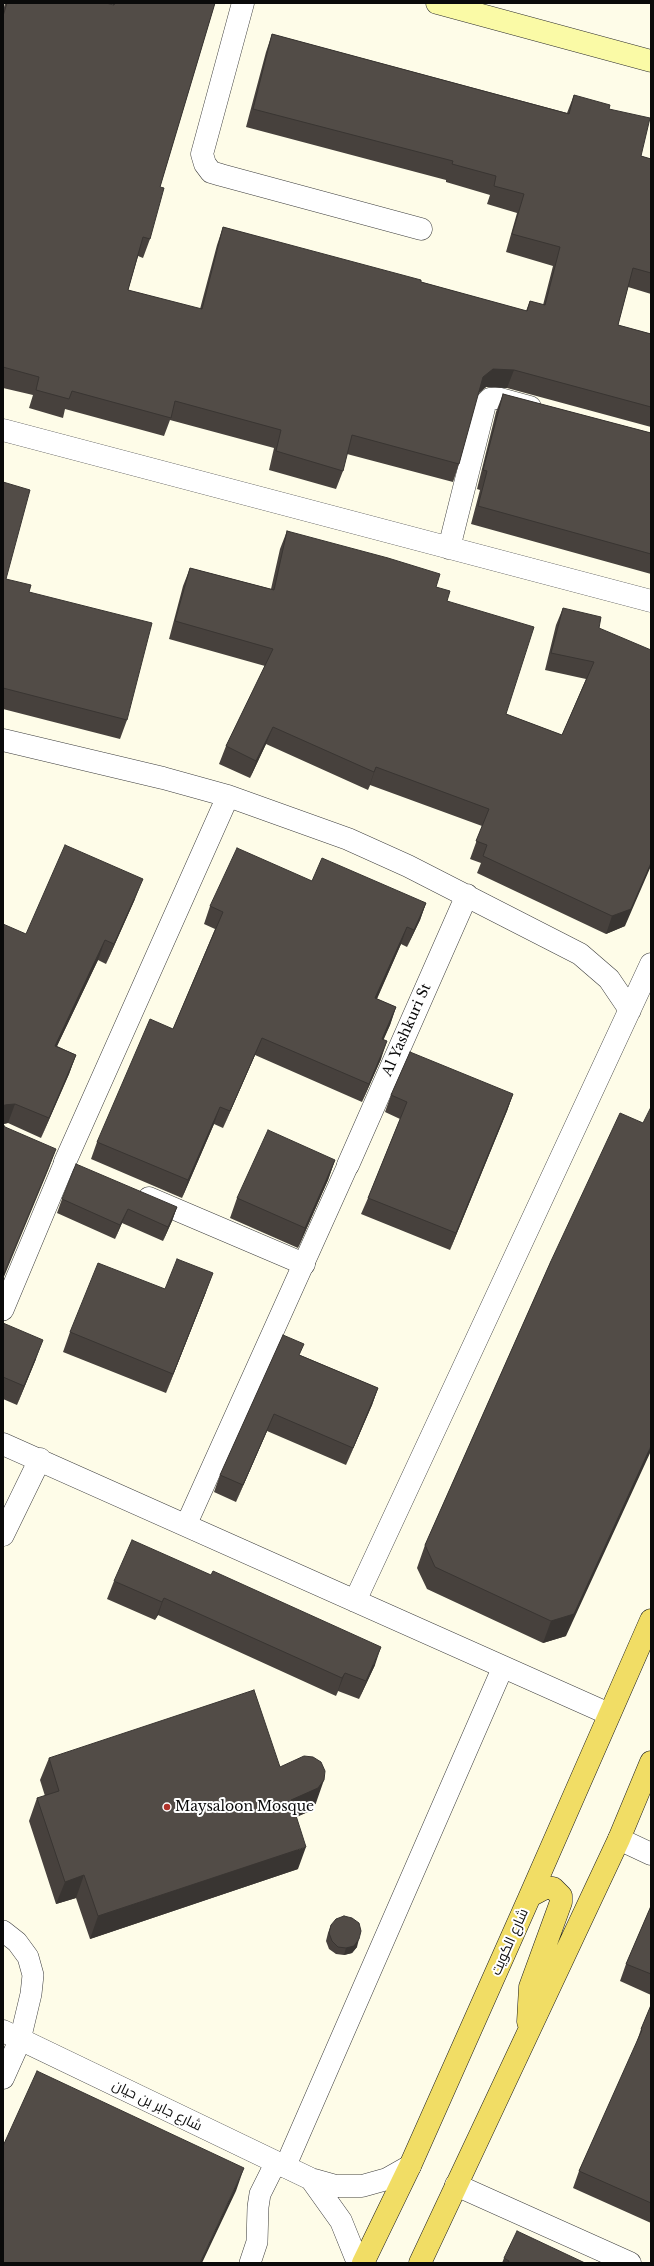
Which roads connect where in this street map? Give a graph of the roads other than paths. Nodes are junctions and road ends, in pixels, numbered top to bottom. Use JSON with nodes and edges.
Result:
{"nodes":[{"id":1,"x":243,"y":3,"type":"edge"},
{"id":2,"x":436,"y":3,"type":"edge"},
{"id":3,"x":651,"y":61,"type":"edge"},
{"id":4,"x":422,"y":229,"type":"dead end"},
{"id":5,"x":548,"y":412,"type":"edge"},
{"id":6,"x":3,"y":430,"type":"edge"},
{"id":7,"x":449,"y":548,"type":"junction"},
{"id":8,"x":651,"y":601,"type":"edge"},
{"id":9,"x":3,"y":740,"type":"edge"},
{"id":10,"x":228,"y":796,"type":"junction"},
{"id":11,"x":467,"y":895,"type":"junction"},
{"id":12,"x":651,"y":964,"type":"edge"},
{"id":13,"x":630,"y":1010,"type":"junction"},
{"id":14,"x":44,"y":1153,"type":"edge"},
{"id":15,"x":65,"y":1162,"type":"junction"},
{"id":16,"x":348,"y":1165,"type":"joint"},
{"id":17,"x":86,"y":1171,"type":"edge"},
{"id":18,"x":130,"y":1190,"type":"edge"},
{"id":19,"x":304,"y":1264,"type":"junction"},
{"id":20,"x":3,"y":1310,"type":"edge"},
{"id":21,"x":3,"y":1444,"type":"edge"},
{"id":22,"x":40,"y":1459,"type":"junction"},
{"id":23,"x":186,"y":1525,"type":"junction"},
{"id":24,"x":3,"y":1535,"type":"edge"},
{"id":25,"x":355,"y":1601,"type":"junction"},
{"id":26,"x":651,"y":1620,"type":"edge"},
{"id":27,"x":503,"y":1666,"type":"junction"},
{"id":28,"x":609,"y":1714,"type":"junction"},
{"id":29,"x":651,"y":1762,"type":"edge"},
{"id":30,"x":619,"y":1839,"type":"junction"},
{"id":31,"x":651,"y":1854,"type":"edge"},
{"id":32,"x":530,"y":1896,"type":"junction"},
{"id":33,"x":3,"y":1931,"type":"edge"},
{"id":34,"x":528,"y":2031,"type":"junction"},
{"id":35,"x":12,"y":2036,"type":"edge"},
{"id":36,"x":3,"y":2078,"type":"edge"},
{"id":37,"x":281,"y":2165,"type":"junction"},
{"id":38,"x":410,"y":2166,"type":"junction"},
{"id":39,"x":311,"y":2179,"type":"junction"},
{"id":40,"x":456,"y":2186,"type":"junction"},
{"id":41,"x":250,"y":2263,"type":"edge"},
{"id":42,"x":358,"y":2263,"type":"edge"},
{"id":43,"x":363,"y":2263,"type":"edge"},
{"id":44,"x":420,"y":2263,"type":"edge"},
{"id":45,"x":630,"y":2263,"type":"edge"}],
"edges":[{"from":1,"to":4,"type":"street"},
{"from":2,"to":3,"type":"main road"},
{"from":5,"to":7,"type":"street"},
{"from":6,"to":7,"type":"street"},
{"from":7,"to":8,"type":"street"},
{"from":9,"to":10,"type":"street"},
{"from":10,"to":11,"type":"street"},
{"from":10,"to":15,"type":"street"},
{"from":11,"to":13,"type":"street"},
{"from":11,"to":16,"type":"street","name":"Al Yashkuri St"},
{"from":12,"to":13,"type":"street"},
{"from":13,"to":25,"type":"street"},
{"from":14,"to":15,"type":"street"},
{"from":15,"to":17,"type":"street"},
{"from":15,"to":20,"type":"lane"},
{"from":16,"to":19,"type":"lane"},
{"from":18,"to":19,"type":"street"},
{"from":19,"to":23,"type":"lane"},
{"from":21,"to":22,"type":"street"},
{"from":22,"to":23,"type":"street"},
{"from":22,"to":24,"type":"street"},
{"from":23,"to":25,"type":"street"},
{"from":25,"to":27,"type":"street"},
{"from":26,"to":28,"type":"main road","name":"شارع الكويت"},
{"from":27,"to":28,"type":"street"},
{"from":27,"to":37,"type":"lane"},
{"from":28,"to":32,"type":"main road","name":"شارع الكويت"},
{"from":29,"to":30,"type":"main road"},
{"from":30,"to":31,"type":"street"},
{"from":30,"to":34,"type":"main road"},
{"from":32,"to":34,"type":"main road"},
{"from":32,"to":38,"type":"main road","name":"شارع الكويت"},
{"from":33,"to":35,"type":"lane"},
{"from":34,"to":40,"type":"main road"},
{"from":35,"to":36,"type":"street"},
{"from":35,"to":37,"type":"street","name":"شارع جابر بن حيان"},
{"from":37,"to":39,"type":"street","name":"شارع جابر بن حيان"},
{"from":37,"to":41,"type":"lane"},
{"from":38,"to":39,"type":"street","name":"شارع جابر بن حيان"},
{"from":38,"to":43,"type":"main road","name":"شارع الكويت"},
{"from":39,"to":42,"type":"street","name":"شارع جابر بن حيان"},
{"from":40,"to":44,"type":"main road"},
{"from":40,"to":45,"type":"street"}]}
